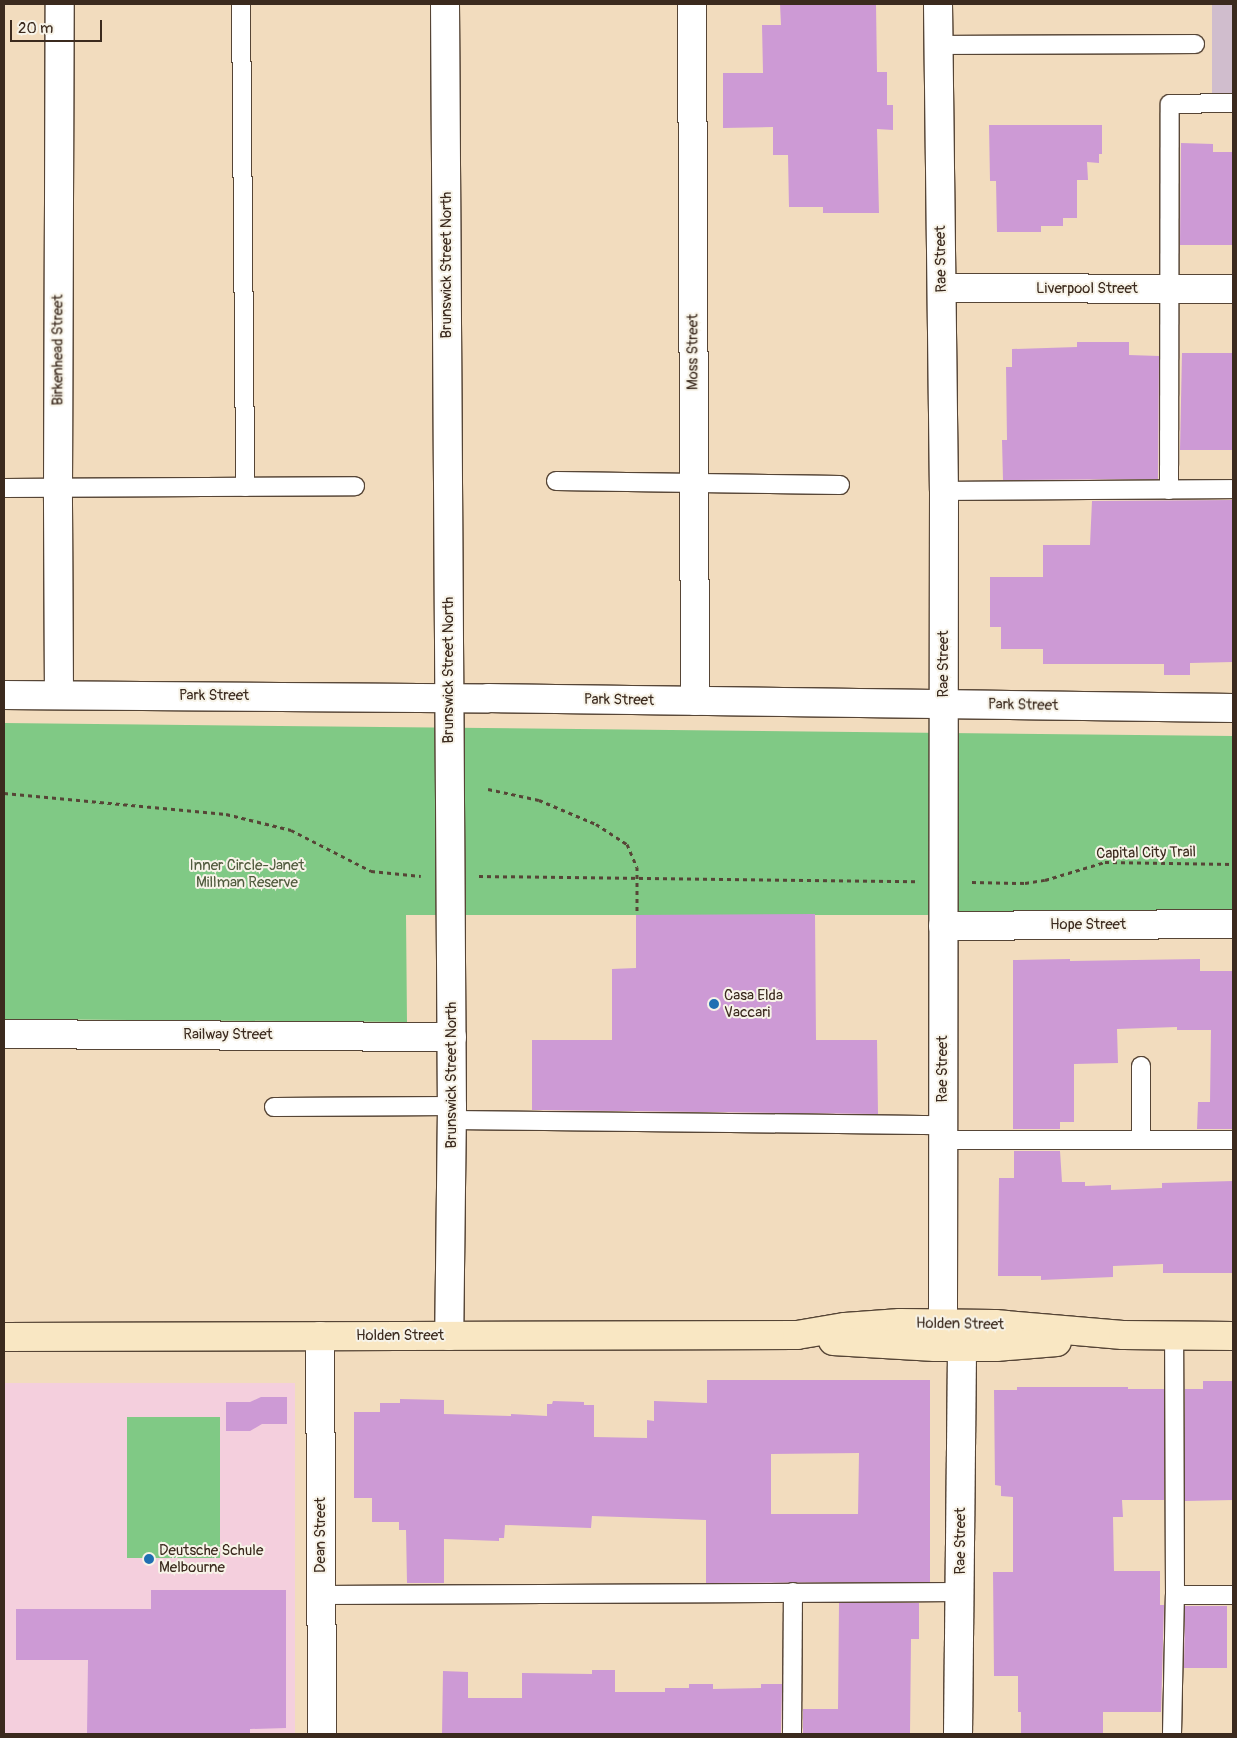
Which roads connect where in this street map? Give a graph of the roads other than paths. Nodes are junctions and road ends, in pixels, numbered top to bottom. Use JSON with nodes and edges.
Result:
{"nodes":[{"id":1,"x":60,"y":4,"type":"edge"},
{"id":2,"x":241,"y":4,"type":"edge"},
{"id":3,"x":445,"y":4,"type":"edge"},
{"id":4,"x":692,"y":4,"type":"edge"},
{"id":5,"x":938,"y":4,"type":"edge"},
{"id":6,"x":1195,"y":44,"type":"dead end"},
{"id":7,"x":940,"y":45,"type":"junction"},
{"id":8,"x":1233,"y":103,"type":"edge"},
{"id":9,"x":942,"y":288,"type":"junction"},
{"id":10,"x":1169,"y":289,"type":"junction"},
{"id":11,"x":1233,"y":289,"type":"edge"},
{"id":12,"x":556,"y":481,"type":"dead end"},
{"id":13,"x":694,"y":482,"type":"junction"},
{"id":14,"x":840,"y":485,"type":"dead end"},
{"id":15,"x":245,"y":486,"type":"junction"},
{"id":16,"x":355,"y":486,"type":"dead end"},
{"id":17,"x":4,"y":488,"type":"edge"},
{"id":18,"x":58,"y":488,"type":"junction"},
{"id":19,"x":1233,"y":489,"type":"edge"},
{"id":20,"x":1169,"y":490,"type":"junction"},
{"id":21,"x":944,"y":491,"type":"junction"},
{"id":22,"x":4,"y":695,"type":"edge"},
{"id":23,"x":59,"y":695,"type":"junction"},
{"id":24,"x":450,"y":697,"type":"junction"},
{"id":25,"x":694,"y":701,"type":"junction"},
{"id":26,"x":944,"y":704,"type":"junction"},
{"id":27,"x":1233,"y":708,"type":"edge"},
{"id":28,"x":1233,"y":924,"type":"edge"},
{"id":29,"x":943,"y":926,"type":"junction"},
{"id":30,"x":4,"y":1034,"type":"edge"},
{"id":31,"x":452,"y":1036,"type":"junction"},
{"id":32,"x":1140,"y":1066,"type":"dead end"},
{"id":33,"x":274,"y":1107,"type":"dead end"},
{"id":34,"x":452,"y":1113,"type":"junction"},
{"id":35,"x":944,"y":1133,"type":"junction"},
{"id":36,"x":1141,"y":1140,"type":"junction"},
{"id":37,"x":1233,"y":1140,"type":"edge"},
{"id":38,"x":943,"y":1324,"type":"junction"},
{"id":39,"x":797,"y":1335,"type":"junction"},
{"id":40,"x":320,"y":1336,"type":"junction"},
{"id":41,"x":449,"y":1336,"type":"junction"},
{"id":42,"x":1123,"y":1336,"type":"junction"},
{"id":43,"x":1174,"y":1336,"type":"junction"},
{"id":44,"x":1233,"y":1336,"type":"edge"},
{"id":45,"x":4,"y":1337,"type":"edge"},
{"id":46,"x":962,"y":1347,"type":"junction"},
{"id":47,"x":794,"y":1592,"type":"junction"},
{"id":48,"x":961,"y":1592,"type":"junction"},
{"id":49,"x":321,"y":1595,"type":"junction"},
{"id":50,"x":1176,"y":1595,"type":"junction"},
{"id":51,"x":1233,"y":1596,"type":"edge"},
{"id":52,"x":322,"y":1734,"type":"edge"},
{"id":53,"x":792,"y":1734,"type":"edge"},
{"id":54,"x":958,"y":1734,"type":"edge"},
{"id":55,"x":1172,"y":1734,"type":"edge"}],
"edges":[{"from":1,"to":18,"type":"street","name":"Birkenhead Street"},
{"from":2,"to":15,"type":"lane"},
{"from":3,"to":24,"type":"street","name":"Brunswick Street North"},
{"from":4,"to":13,"type":"street","name":"Moss Street"},
{"from":5,"to":7,"type":"street","name":"Rae Street"},
{"from":6,"to":7,"type":"lane"},
{"from":7,"to":9,"type":"street","name":"Rae Street"},
{"from":8,"to":10,"type":"lane"},
{"from":9,"to":10,"type":"street","name":"Liverpool Street"},
{"from":9,"to":21,"type":"street","name":"Rae Street"},
{"from":10,"to":11,"type":"street","name":"Liverpool Street"},
{"from":10,"to":20,"type":"lane"},
{"from":12,"to":13,"type":"lane"},
{"from":13,"to":14,"type":"lane"},
{"from":13,"to":25,"type":"street","name":"Moss Street"},
{"from":15,"to":16,"type":"lane"},
{"from":15,"to":18,"type":"lane"},
{"from":17,"to":18,"type":"lane"},
{"from":18,"to":23,"type":"street","name":"Birkenhead Street"},
{"from":19,"to":20,"type":"lane"},
{"from":20,"to":21,"type":"lane"},
{"from":21,"to":26,"type":"street","name":"Rae Street"},
{"from":22,"to":23,"type":"street","name":"Park Street"},
{"from":23,"to":24,"type":"street","name":"Park Street"},
{"from":24,"to":25,"type":"street","name":"Park Street"},
{"from":24,"to":31,"type":"street","name":"Brunswick Street North"},
{"from":25,"to":26,"type":"street","name":"Park Street"},
{"from":26,"to":27,"type":"street","name":"Park Street"},
{"from":26,"to":29,"type":"street","name":"Rae Street"},
{"from":28,"to":29,"type":"street","name":"Hope Street"},
{"from":29,"to":35,"type":"street","name":"Rae Street"},
{"from":30,"to":31,"type":"street","name":"Railway Street"},
{"from":31,"to":34,"type":"street","name":"Brunswick Street North"},
{"from":32,"to":36,"type":"lane"},
{"from":33,"to":34,"type":"lane"},
{"from":34,"to":35,"type":"lane"},
{"from":34,"to":41,"type":"street","name":"Brunswick Street North"},
{"from":35,"to":36,"type":"lane"},
{"from":35,"to":38,"type":"street","name":"Rae Street"},
{"from":36,"to":37,"type":"lane"},
{"from":38,"to":39,"type":"main road","name":"Holden Street"},
{"from":38,"to":42,"type":"main road","name":"Holden Street"},
{"from":39,"to":41,"type":"main road","name":"Holden Street"},
{"from":39,"to":46,"type":"main road","name":"Holden Street"},
{"from":40,"to":41,"type":"main road","name":"Holden Street"},
{"from":40,"to":45,"type":"main road","name":"Holden Street"},
{"from":40,"to":49,"type":"street","name":"Dean Street"},
{"from":42,"to":43,"type":"main road","name":"Holden Street"},
{"from":42,"to":46,"type":"main road","name":"Holden Street"},
{"from":43,"to":44,"type":"main road","name":"Holden Street"},
{"from":43,"to":50,"type":"lane"},
{"from":46,"to":48,"type":"street","name":"Rae Street"},
{"from":47,"to":48,"type":"lane"},
{"from":47,"to":49,"type":"lane"},
{"from":47,"to":53,"type":"lane"},
{"from":48,"to":54,"type":"street","name":"Rae Street"},
{"from":49,"to":52,"type":"street","name":"Dean Street"},
{"from":50,"to":51,"type":"lane"},
{"from":50,"to":55,"type":"lane"}]}
